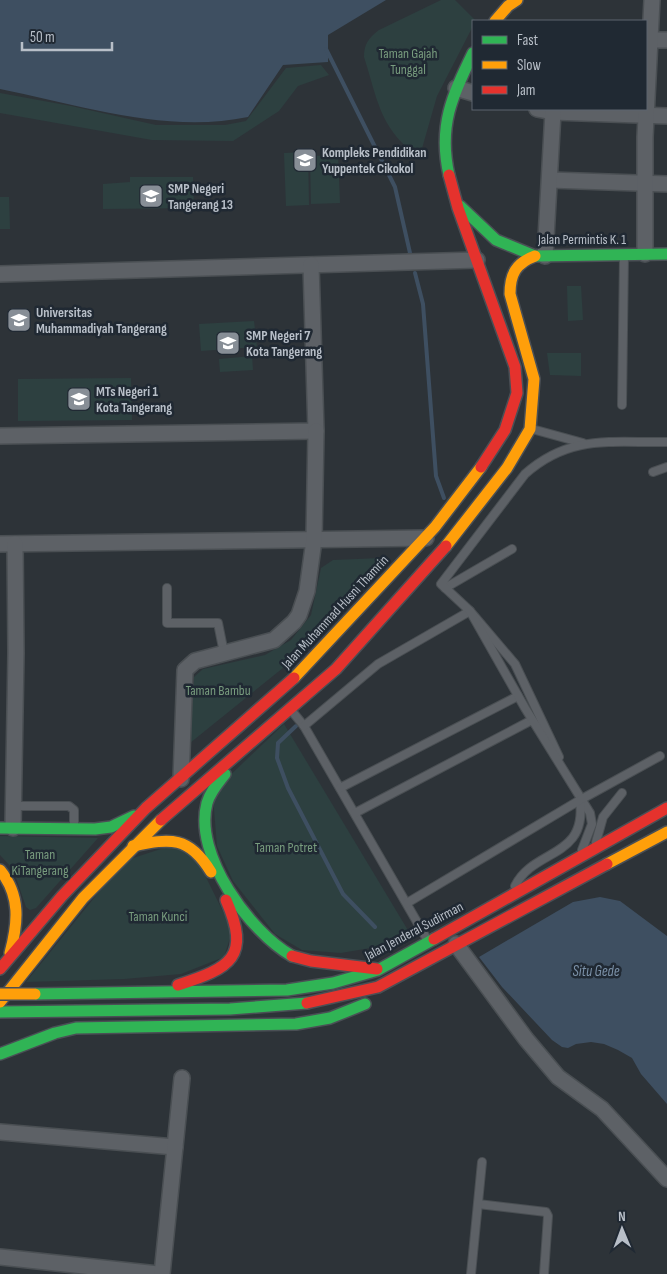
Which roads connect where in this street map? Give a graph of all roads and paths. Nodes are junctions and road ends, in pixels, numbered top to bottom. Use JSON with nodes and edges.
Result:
{"nodes":[{"id":1,"x":516,"y":0,"type":"edge"},
{"id":2,"x":652,"y":0,"type":"edge"},
{"id":3,"x":496,"y":20,"type":"edge"},
{"id":4,"x":650,"y":40,"type":"junction"},
{"id":5,"x":667,"y":40,"type":"edge"},
{"id":6,"x":472,"y":55,"type":"edge"},
{"id":7,"x":456,"y":88,"type":"junction"},
{"id":8,"x":472,"y":94,"type":"edge"},
{"id":9,"x":647,"y":96,"type":"edge"},
{"id":10,"x":542,"y":110,"type":"edge"},
{"id":11,"x":646,"y":110,"type":"edge"},
{"id":12,"x":553,"y":112,"type":"junction"},
{"id":13,"x":646,"y":115,"type":"junction"},
{"id":14,"x":667,"y":116,"type":"edge"},
{"id":15,"x":550,"y":180,"type":"junction"},
{"id":16,"x":644,"y":183,"type":"junction"},
{"id":17,"x":667,"y":184,"type":"edge"},
{"id":18,"x":456,"y":202,"type":"junction"},
{"id":19,"x":624,"y":254,"type":"junction"},
{"id":20,"x":645,"y":254,"type":"junction"},
{"id":21,"x":667,"y":254,"type":"edge"},
{"id":22,"x":540,"y":256,"type":"junction"},
{"id":23,"x":477,"y":260,"type":"junction"},
{"id":24,"x":311,"y":265,"type":"junction"},
{"id":25,"x":0,"y":274,"type":"edge"},
{"id":26,"x":622,"y":405,"type":"dead end"},
{"id":27,"x":530,"y":429,"type":"junction"},
{"id":28,"x":316,"y":431,"type":"junction"},
{"id":29,"x":0,"y":436,"type":"edge"},
{"id":30,"x":667,"y":442,"type":"edge"},
{"id":31,"x":583,"y":443,"type":"junction"},
{"id":32,"x":667,"y":467,"type":"edge"},
{"id":33,"x":653,"y":472,"type":"dead end"},
{"id":34,"x":426,"y":538,"type":"junction"},
{"id":35,"x":314,"y":540,"type":"junction"},
{"id":36,"x":8,"y":544,"type":"edge"},
{"id":37,"x":512,"y":549,"type":"dead end"},
{"id":38,"x":436,"y":579,"type":"junction"},
{"id":39,"x":166,"y":588,"type":"dead end"},
{"id":40,"x":470,"y":611,"type":"junction"},
{"id":41,"x":224,"y":653,"type":"junction"},
{"id":42,"x":310,"y":663,"type":"junction"},
{"id":43,"x":301,"y":672,"type":"junction"},
{"id":44,"x":321,"y":683,"type":"junction"},
{"id":45,"x":518,"y":696,"type":"junction"},
{"id":46,"x":290,"y":709,"type":"junction"},
{"id":47,"x":532,"y":720,"type":"junction"},
{"id":48,"x":304,"y":726,"type":"junction"},
{"id":49,"x":256,"y":736,"type":"junction"},
{"id":50,"x":660,"y":756,"type":"dead end"},
{"id":51,"x":181,"y":779,"type":"junction"},
{"id":52,"x":340,"y":788,"type":"junction"},
{"id":53,"x":622,"y":793,"type":"dead end"},
{"id":54,"x":580,"y":800,"type":"junction"},
{"id":55,"x":13,"y":806,"type":"junction"},
{"id":56,"x":146,"y":808,"type":"junction"},
{"id":57,"x":667,"y":808,"type":"edge"},
{"id":58,"x":355,"y":813,"type":"junction"},
{"id":59,"x":6,"y":828,"type":"edge"},
{"id":60,"x":74,"y":829,"type":"junction"},
{"id":61,"x":667,"y":832,"type":"edge"},
{"id":62,"x":133,"y":846,"type":"junction"},
{"id":63,"x":594,"y":848,"type":"junction"},
{"id":64,"x":580,"y":856,"type":"junction"},
{"id":65,"x":0,"y":870,"type":"edge"},
{"id":66,"x":511,"y":895,"type":"junction"},
{"id":67,"x":407,"y":903,"type":"junction"},
{"id":68,"x":428,"y":941,"type":"junction"},
{"id":69,"x":456,"y":944,"type":"junction"},
{"id":70,"x":420,"y":964,"type":"junction"},
{"id":71,"x":4,"y":965,"type":"edge"},
{"id":72,"x":378,"y":970,"type":"junction"},
{"id":73,"x":154,"y":993,"type":"junction"},
{"id":74,"x":0,"y":994,"type":"edge"},
{"id":75,"x":0,"y":1002,"type":"edge"},
{"id":76,"x":0,"y":1012,"type":"edge"},
{"id":77,"x":0,"y":1054,"type":"edge"},
{"id":78,"x":182,"y":1078,"type":"dead end"},
{"id":79,"x":0,"y":1132,"type":"edge"},
{"id":80,"x":175,"y":1147,"type":"junction"},
{"id":81,"x":482,"y":1162,"type":"dead end"},
{"id":82,"x":667,"y":1179,"type":"edge"},
{"id":83,"x":478,"y":1204,"type":"junction"},
{"id":84,"x":0,"y":1257,"type":"edge"},
{"id":85,"x":158,"y":1274,"type":"edge"},
{"id":86,"x":162,"y":1274,"type":"edge"},
{"id":87,"x":471,"y":1274,"type":"edge"},
{"id":88,"x":544,"y":1274,"type":"edge"}],
"edges":[{"from":1,"to":3,"type":"main road"},
{"from":2,"to":4,"type":"street"},
{"from":4,"to":5,"type":"street"},
{"from":4,"to":9,"type":"street"},
{"from":6,"to":7,"type":"main road","name":"Jalan Muhammad Husni Thamrin"},
{"from":7,"to":8,"type":"street"},
{"from":7,"to":18,"type":"main road","name":"Jalan Muhammad Husni Thamrin"},
{"from":10,"to":12,"type":"street"},
{"from":11,"to":13,"type":"street"},
{"from":12,"to":13,"type":"street"},
{"from":12,"to":15,"type":"street"},
{"from":13,"to":14,"type":"street"},
{"from":13,"to":16,"type":"street"},
{"from":15,"to":16,"type":"street"},
{"from":15,"to":22,"type":"street"},
{"from":16,"to":17,"type":"street"},
{"from":16,"to":20,"type":"street"},
{"from":18,"to":22,"type":"main road","name":"Jalan Permintis K. 1"},
{"from":18,"to":23,"type":"main road","name":"Jalan Muhammad Husni Thamrin"},
{"from":19,"to":20,"type":"main road","name":"Jalan Permintis K. 1"},
{"from":19,"to":22,"type":"main road","name":"Jalan Permintis K. 1"},
{"from":19,"to":26,"type":"lane"},
{"from":20,"to":21,"type":"main road","name":"Jalan Permintis K. 1"},
{"from":22,"to":27,"type":"main road"},
{"from":23,"to":24,"type":"street"},
{"from":23,"to":34,"type":"main road","name":"Jalan Muhammad Husni Thamrin"},
{"from":24,"to":25,"type":"street"},
{"from":24,"to":28,"type":"street"},
{"from":27,"to":31,"type":"lane"},
{"from":27,"to":38,"type":"main road"},
{"from":28,"to":29,"type":"street"},
{"from":28,"to":35,"type":"street"},
{"from":30,"to":31,"type":"lane"},
{"from":31,"to":38,"type":"lane"},
{"from":32,"to":33,"type":"lane"},
{"from":34,"to":35,"type":"street"},
{"from":34,"to":42,"type":"main road","name":"Jalan Muhammad Husni Thamrin"},
{"from":35,"to":36,"type":"street"},
{"from":35,"to":41,"type":"street"},
{"from":36,"to":55,"type":"street"},
{"from":37,"to":38,"type":"lane"},
{"from":38,"to":40,"type":"lane"},
{"from":38,"to":44,"type":"main road"},
{"from":39,"to":41,"type":"lane"},
{"from":40,"to":45,"type":"lane"},
{"from":40,"to":48,"type":"lane"},
{"from":40,"to":54,"type":"lane"},
{"from":41,"to":51,"type":"street"},
{"from":42,"to":43,"type":"main road","name":"Jalan Muhammad Husni Thamrin"},
{"from":42,"to":44,"type":"main road"},
{"from":43,"to":44,"type":"main road"},
{"from":43,"to":51,"type":"main road","name":"Jalan Muhammad Husni Thamrin"},
{"from":44,"to":46,"type":"main road"},
{"from":45,"to":47,"type":"lane"},
{"from":45,"to":52,"type":"lane"},
{"from":46,"to":48,"type":"lane"},
{"from":46,"to":49,"type":"main road"},
{"from":47,"to":54,"type":"lane"},
{"from":47,"to":58,"type":"lane"},
{"from":48,"to":52,"type":"lane"},
{"from":49,"to":62,"type":"main road"},
{"from":49,"to":72,"type":"main road"},
{"from":50,"to":54,"type":"lane"},
{"from":51,"to":56,"type":"main road","name":"Jalan Muhammad Husni Thamrin"},
{"from":52,"to":58,"type":"lane"},
{"from":53,"to":63,"type":"lane"},
{"from":54,"to":64,"type":"lane"},
{"from":54,"to":66,"type":"lane"},
{"from":54,"to":67,"type":"lane"},
{"from":55,"to":59,"type":"street"},
{"from":55,"to":60,"type":"lane"},
{"from":56,"to":60,"type":"main road"},
{"from":56,"to":71,"type":"main road","name":"Jalan Muhammad Husni Thamrin"},
{"from":57,"to":63,"type":"main road","name":"Jalan Jenderal Sudirman"},
{"from":58,"to":67,"type":"lane"},
{"from":59,"to":60,"type":"main road"},
{"from":61,"to":69,"type":"main road"},
{"from":62,"to":73,"type":"main road"},
{"from":62,"to":75,"type":"main road"},
{"from":63,"to":64,"type":"main road","name":"Jalan Jenderal Sudirman"},
{"from":64,"to":66,"type":"main road","name":"Jalan Jenderal Sudirman"},
{"from":65,"to":71,"type":"main road"},
{"from":66,"to":68,"type":"main road","name":"Jalan Jenderal Sudirman"},
{"from":67,"to":68,"type":"lane"},
{"from":68,"to":72,"type":"main road","name":"Jalan Jenderal Sudirman"},
{"from":69,"to":70,"type":"main road"},
{"from":69,"to":82,"type":"street"},
{"from":70,"to":76,"type":"main road"},
{"from":70,"to":77,"type":"main road"},
{"from":72,"to":73,"type":"main road","name":"Jalan Jenderal Sudirman"},
{"from":73,"to":74,"type":"main road","name":"Jalan Jenderal Sudirman","bridge":true},
{"from":78,"to":80,"type":"street"},
{"from":79,"to":80,"type":"street"},
{"from":80,"to":86,"type":"street"},
{"from":81,"to":83,"type":"lane"},
{"from":83,"to":87,"type":"lane"},
{"from":83,"to":88,"type":"lane"},
{"from":84,"to":85,"type":"street"}]}
